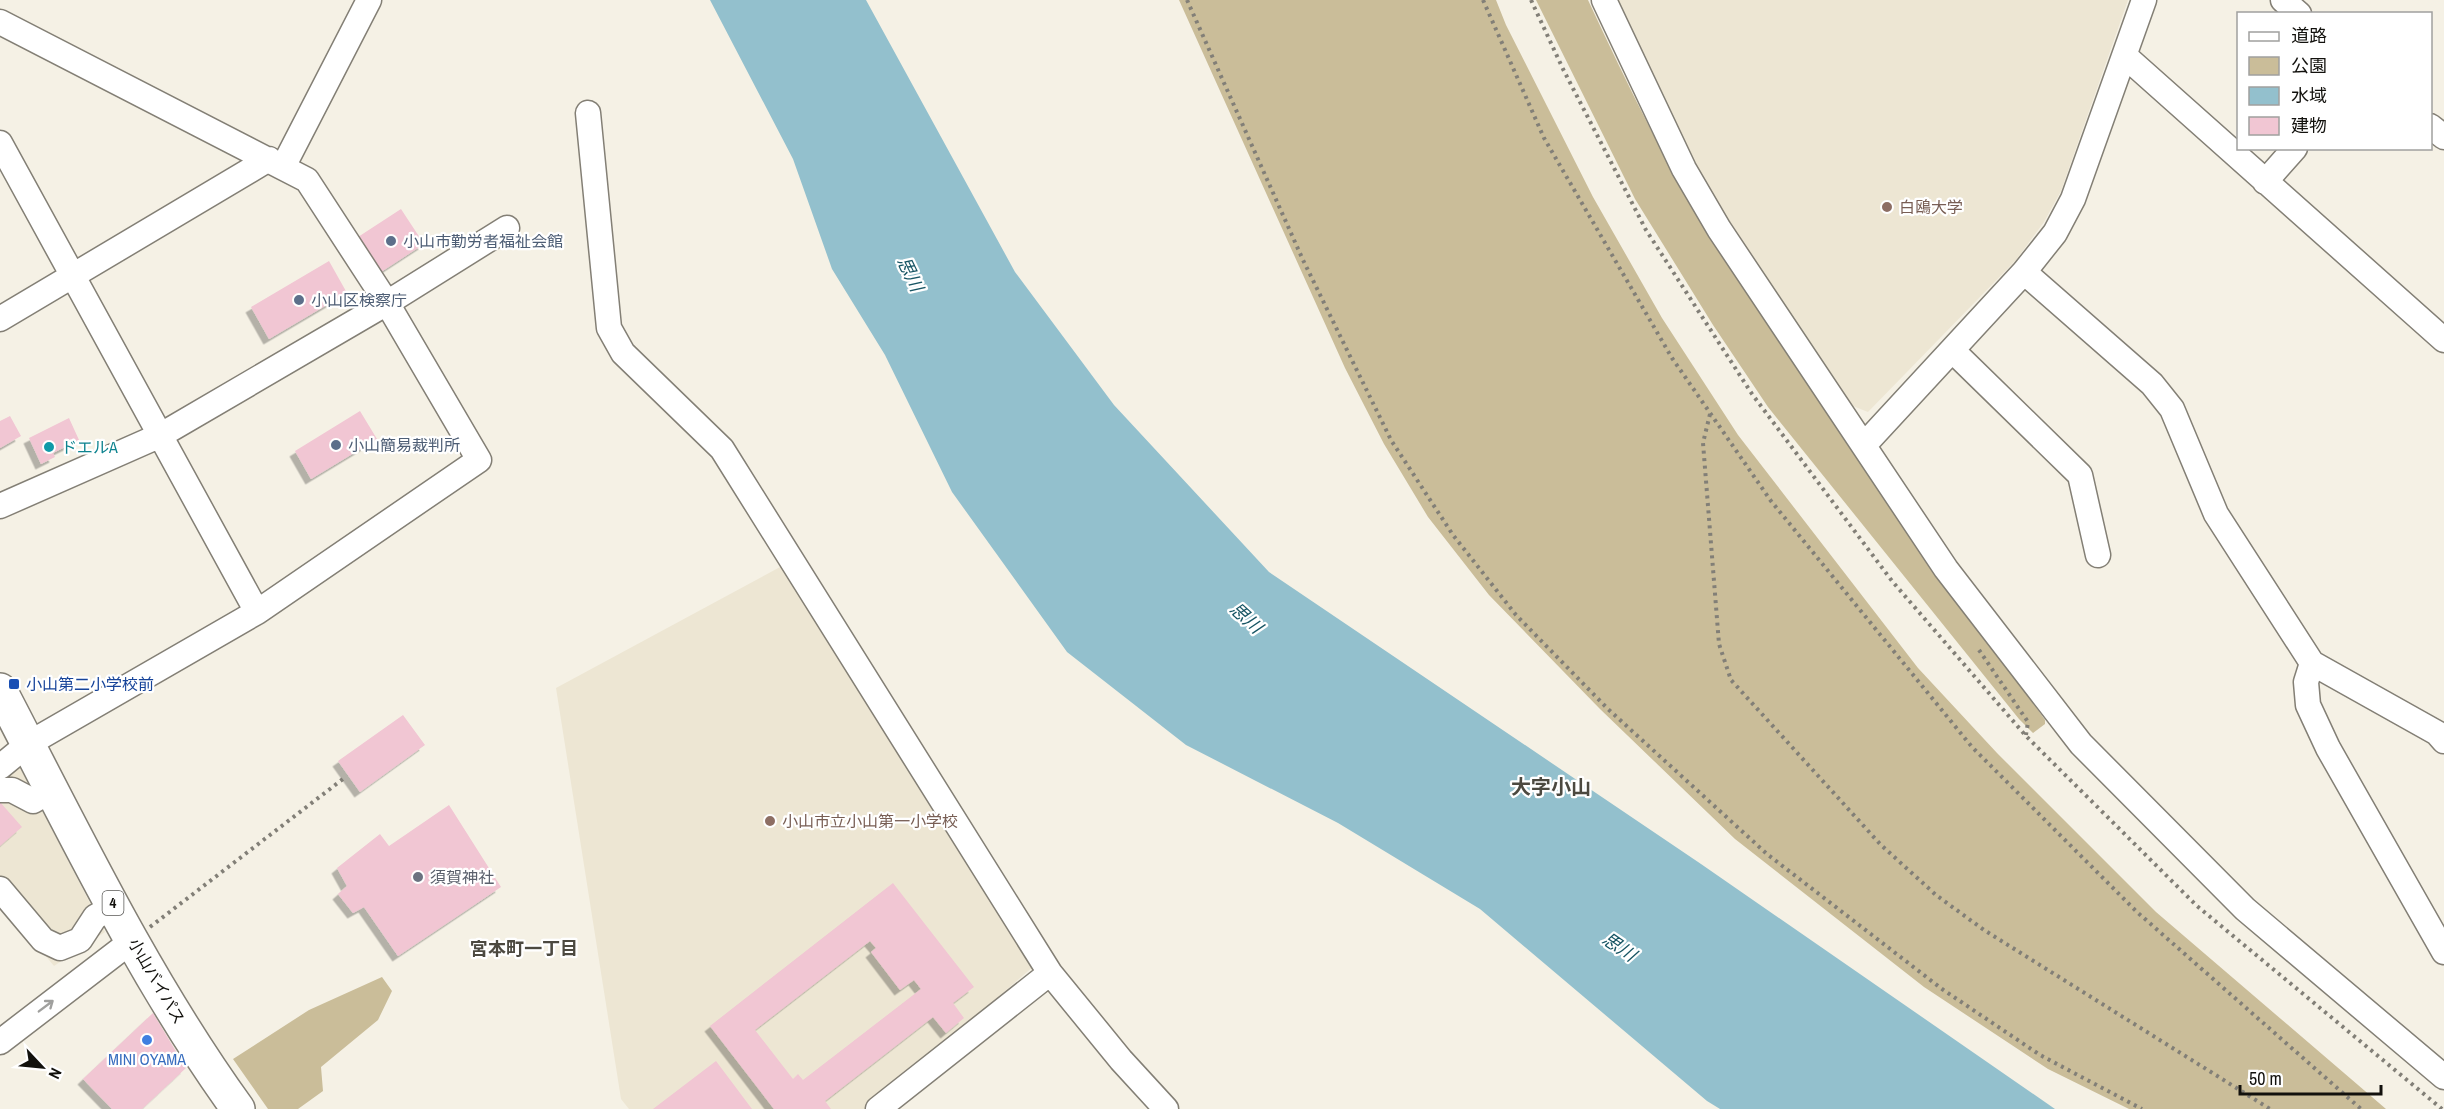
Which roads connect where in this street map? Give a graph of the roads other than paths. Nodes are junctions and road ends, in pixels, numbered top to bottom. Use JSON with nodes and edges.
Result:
{"nodes":[{"id":1,"x":369,"y":0,"type":"edge"},
{"id":2,"x":1604,"y":0,"type":"edge"},
{"id":3,"x":2144,"y":0,"type":"edge"},
{"id":4,"x":2283,"y":0,"type":"edge"},
{"id":5,"x":2297,"y":12,"type":"edge"},
{"id":6,"x":0,"y":22,"type":"edge"},
{"id":7,"x":2125,"y":57,"type":"junction"},
{"id":8,"x":588,"y":113,"type":"dead end"},
{"id":9,"x":2432,"y":128,"type":"edge"},
{"id":10,"x":2444,"y":137,"type":"edge"},
{"id":11,"x":0,"y":143,"type":"edge"},
{"id":12,"x":2293,"y":150,"type":"edge"},
{"id":13,"x":276,"y":163,"type":"junction"},
{"id":14,"x":2265,"y":182,"type":"junction"},
{"id":15,"x":507,"y":228,"type":"dead end"},
{"id":16,"x":2024,"y":272,"type":"junction"},
{"id":17,"x":73,"y":275,"type":"junction"},
{"id":18,"x":387,"y":303,"type":"junction"},
{"id":19,"x":0,"y":319,"type":"edge"},
{"id":20,"x":2444,"y":340,"type":"edge"},
{"id":21,"x":1952,"y":350,"type":"junction"},
{"id":22,"x":161,"y":435,"type":"junction"},
{"id":23,"x":1865,"y":444,"type":"junction"},
{"id":24,"x":0,"y":506,"type":"edge"},
{"id":25,"x":2098,"y":555,"type":"dead end"},
{"id":26,"x":257,"y":612,"type":"junction"},
{"id":27,"x":2312,"y":663,"type":"junction"},
{"id":28,"x":0,"y":690,"type":"edge"},
{"id":29,"x":2444,"y":741,"type":"edge"},
{"id":30,"x":28,"y":744,"type":"junction"},
{"id":31,"x":0,"y":767,"type":"edge"},
{"id":32,"x":0,"y":790,"type":"edge"},
{"id":33,"x":52,"y":790,"type":"junction"},
{"id":34,"x":0,"y":889,"type":"edge"},
{"id":35,"x":114,"y":906,"type":"junction"},
{"id":36,"x":2441,"y":939,"type":"edge"},
{"id":37,"x":133,"y":940,"type":"junction"},
{"id":38,"x":1050,"y":973,"type":"junction"},
{"id":39,"x":0,"y":1042,"type":"edge"},
{"id":40,"x":2444,"y":1077,"type":"edge"},
{"id":41,"x":238,"y":1109,"type":"edge"},
{"id":42,"x":878,"y":1109,"type":"edge"},
{"id":43,"x":1166,"y":1109,"type":"edge"}],
"edges":[{"from":1,"to":13,"type":"street"},
{"from":2,"to":23,"type":"street"},
{"from":3,"to":7,"type":"street"},
{"from":4,"to":5,"type":"street"},
{"from":6,"to":13,"type":"street"},
{"from":7,"to":14,"type":"street"},
{"from":7,"to":16,"type":"street"},
{"from":8,"to":38,"type":"street"},
{"from":9,"to":10,"type":"street"},
{"from":11,"to":17,"type":"street"},
{"from":12,"to":14,"type":"street"},
{"from":13,"to":17,"type":"street"},
{"from":13,"to":18,"type":"street"},
{"from":14,"to":20,"type":"street"},
{"from":15,"to":18,"type":"street"},
{"from":16,"to":21,"type":"street"},
{"from":16,"to":27,"type":"street"},
{"from":17,"to":19,"type":"street"},
{"from":17,"to":22,"type":"street"},
{"from":18,"to":22,"type":"street"},
{"from":18,"to":26,"type":"street"},
{"from":21,"to":23,"type":"street"},
{"from":21,"to":25,"type":"street"},
{"from":22,"to":24,"type":"street"},
{"from":22,"to":26,"type":"street"},
{"from":23,"to":40,"type":"street"},
{"from":26,"to":30,"type":"street"},
{"from":27,"to":29,"type":"street"},
{"from":27,"to":36,"type":"street"},
{"from":28,"to":30,"type":"highway","name":"小山バイパス","number":"4"},
{"from":30,"to":31,"type":"street"},
{"from":30,"to":33,"type":"highway","name":"小山バイパス","number":"4"},
{"from":32,"to":33,"type":"street"},
{"from":33,"to":35,"type":"highway","name":"小山バイパス","number":"4"},
{"from":34,"to":35,"type":"street"},
{"from":35,"to":37,"type":"highway","name":"小山バイパス","number":"4"},
{"from":39,"to":37,"type":"street","one_way":true},
{"from":37,"to":41,"type":"highway","name":"小山バイパス","number":"4"},
{"from":38,"to":42,"type":"street"},
{"from":38,"to":43,"type":"street"}]}
